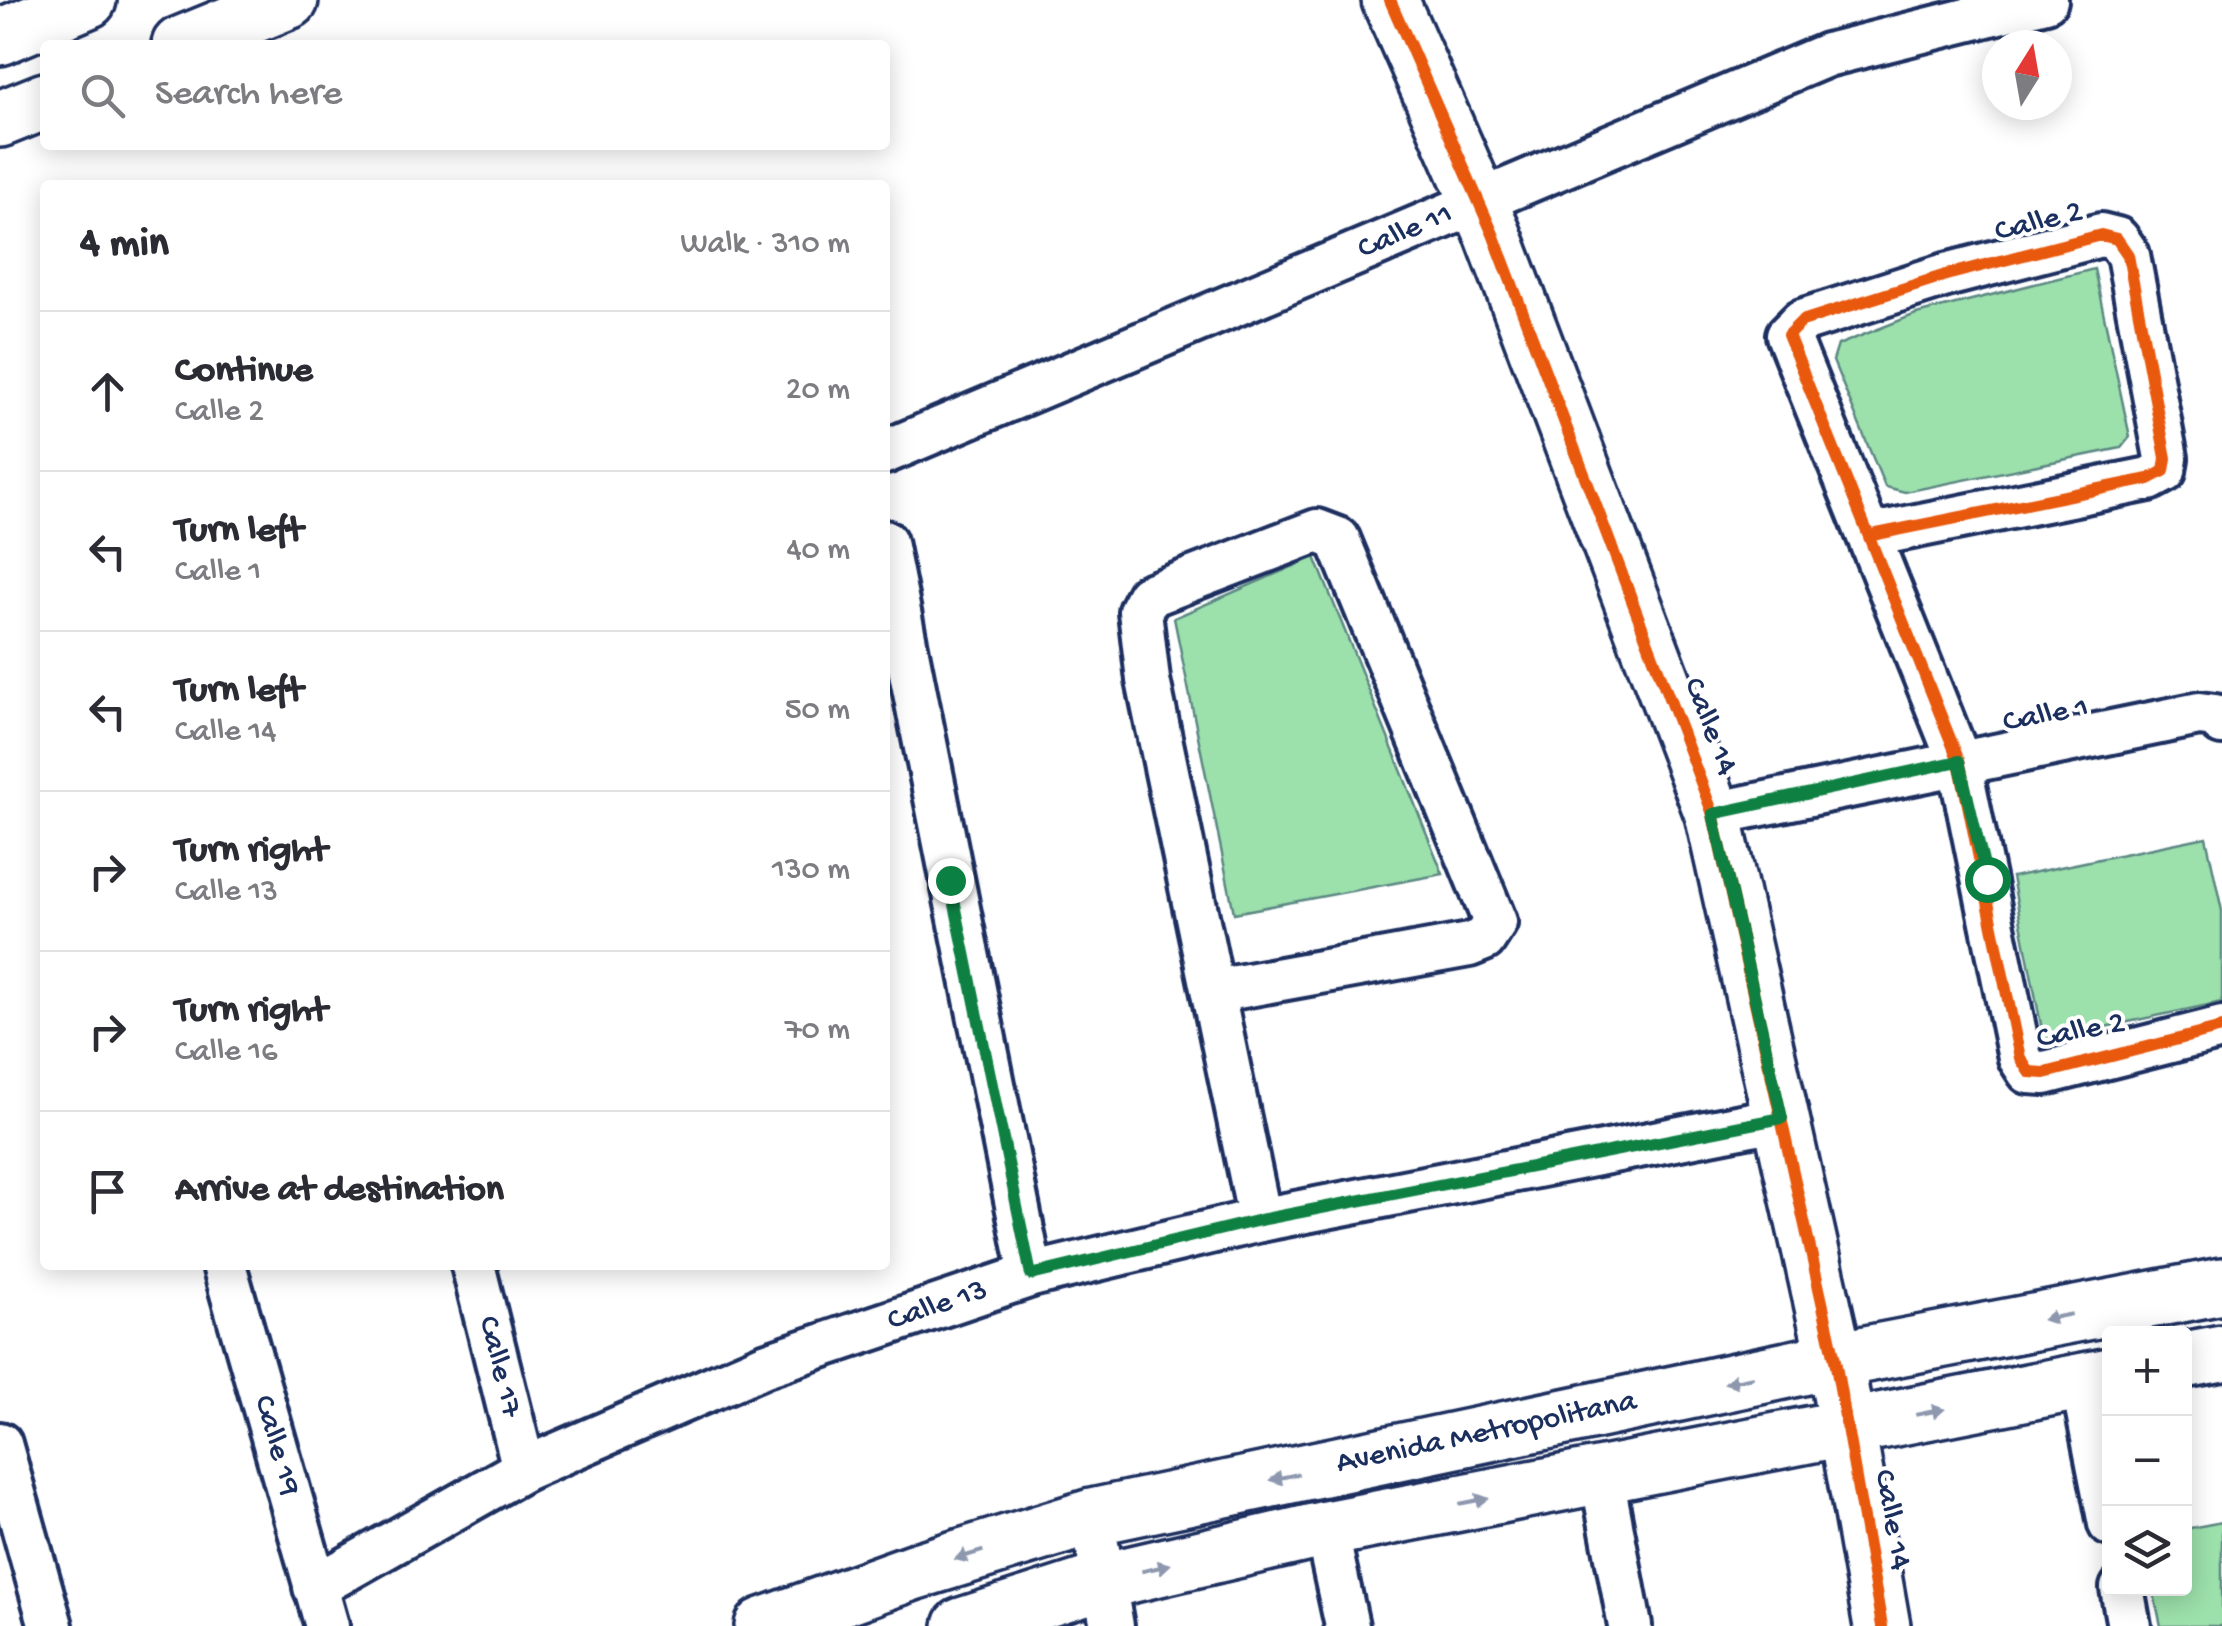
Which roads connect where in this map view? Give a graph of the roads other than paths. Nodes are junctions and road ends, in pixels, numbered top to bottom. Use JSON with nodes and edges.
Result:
{"nodes":[{"id":1,"x":290,"y":0,"type":"edge"},
{"id":2,"x":1390,"y":0,"type":"edge"},
{"id":3,"x":2046,"y":0,"type":"edge"},
{"id":4,"x":79,"y":18,"type":"edge"},
{"id":5,"x":0,"y":37,"type":"edge"},
{"id":6,"x":192,"y":40,"type":"edge"},
{"id":7,"x":40,"y":103,"type":"edge"},
{"id":8,"x":0,"y":120,"type":"edge"},
{"id":9,"x":1479,"y":204,"type":"junction"},
{"id":10,"x":890,"y":450,"type":"edge"},
{"id":11,"x":1872,"y":535,"type":"junction"},
{"id":12,"x":890,"y":567,"type":"edge"},
{"id":13,"x":2218,"y":720,"type":"edge"},
{"id":14,"x":1959,"y":761,"type":"junction"},
{"id":15,"x":1713,"y":814,"type":"junction"},
{"id":16,"x":1216,"y":991,"type":"junction"},
{"id":17,"x":2222,"y":1028,"type":"edge"},
{"id":18,"x":1782,"y":1118,"type":"junction"},
{"id":19,"x":1260,"y":1220,"type":"junction"},
{"id":20,"x":225,"y":1270,"type":"edge"},
{"id":21,"x":475,"y":1270,"type":"edge"},
{"id":22,"x":1031,"y":1275,"type":"junction"},
{"id":23,"x":2222,"y":1286,"type":"edge"},
{"id":24,"x":2222,"y":1353,"type":"edge"},
{"id":25,"x":2192,"y":1359,"type":"edge"},
{"id":26,"x":1836,"y":1360,"type":"junction"},
{"id":27,"x":2096,"y":1379,"type":"edge"},
{"id":28,"x":1848,"y":1429,"type":"junction"},
{"id":29,"x":1,"y":1454,"type":"edge"},
{"id":30,"x":524,"y":1468,"type":"junction"},
{"id":31,"x":1602,"y":1477,"type":"junction"},
{"id":32,"x":2108,"y":1506,"type":"edge"},
{"id":33,"x":1092,"y":1518,"type":"junction"},
{"id":34,"x":1326,"y":1529,"type":"junction"},
{"id":35,"x":2123,"y":1596,"type":"edge"},
{"id":36,"x":1108,"y":1603,"type":"edge"},
{"id":37,"x":321,"y":1606,"type":"edge"},
{"id":38,"x":51,"y":1626,"type":"edge"},
{"id":39,"x":763,"y":1626,"type":"edge"},
{"id":40,"x":962,"y":1626,"type":"edge"},
{"id":41,"x":1347,"y":1626,"type":"edge"},
{"id":42,"x":1630,"y":1626,"type":"edge"},
{"id":43,"x":1882,"y":1626,"type":"edge"},
{"id":44,"x":2128,"y":1626,"type":"edge"}],
"edges":[{"from":1,"to":6,"type":"street"},
{"from":2,"to":9,"type":"street","name":"Calle 14"},
{"from":3,"to":9,"type":"street","name":"Calle 11"},
{"from":4,"to":5,"type":"street"},
{"from":7,"to":8,"type":"street"},
{"from":9,"to":10,"type":"street","name":"Calle 11"},
{"from":9,"to":15,"type":"street","name":"Calle 14"},
{"from":11,"to":11,"type":"street","name":"Calle 2"},
{"from":11,"to":14,"type":"street","name":"Calle 2"},
{"from":12,"to":22,"type":"street"},
{"from":13,"to":14,"type":"street","name":"Calle 1"},
{"from":14,"to":15,"type":"street","name":"Calle 1"},
{"from":14,"to":17,"type":"street","name":"Calle 2"},
{"from":15,"to":18,"type":"street","name":"Calle 14"},
{"from":16,"to":16,"type":"street"},
{"from":16,"to":19,"type":"street"},
{"from":18,"to":19,"type":"street","name":"Calle 13"},
{"from":18,"to":26,"type":"street","name":"Calle 14"},
{"from":19,"to":22,"type":"street","name":"Calle 13"},
{"from":20,"to":37,"type":"street","name":"Calle 19"},
{"from":21,"to":30,"type":"street","name":"Calle 17"},
{"from":22,"to":30,"type":"street","name":"Calle 13"},
{"from":23,"to":26,"type":"street","name":"Avenida Metropolitana","one_way":true},
{"from":24,"to":25,"type":"street"},
{"from":26,"to":28,"type":"street","name":"Calle 14"},
{"from":26,"to":33,"type":"street","name":"Avenida Metropolitana","one_way":true},
{"from":28,"to":27,"type":"street","name":"Avenida Metropolitana","one_way":true},
{"from":27,"to":32,"type":"street"},
{"from":28,"to":31,"type":"street","name":"Avenida Metropolitana"},
{"from":28,"to":43,"type":"street","name":"Calle 14"},
{"from":29,"to":38,"type":"street"},
{"from":30,"to":37,"type":"street","name":"Calle 13"},
{"from":34,"to":31,"type":"street","name":"Avenida Metropolitana","one_way":true},
{"from":31,"to":42,"type":"street"},
{"from":33,"to":36,"type":"street"},
{"from":33,"to":39,"type":"street","name":"Avenida Metropolitana","one_way":true},
{"from":36,"to":34,"type":"street","name":"Avenida Metropolitana","one_way":true},
{"from":34,"to":41,"type":"street"},
{"from":35,"to":44,"type":"street"},
{"from":36,"to":40,"type":"street","name":"Avenida Metropolitana"}]}
